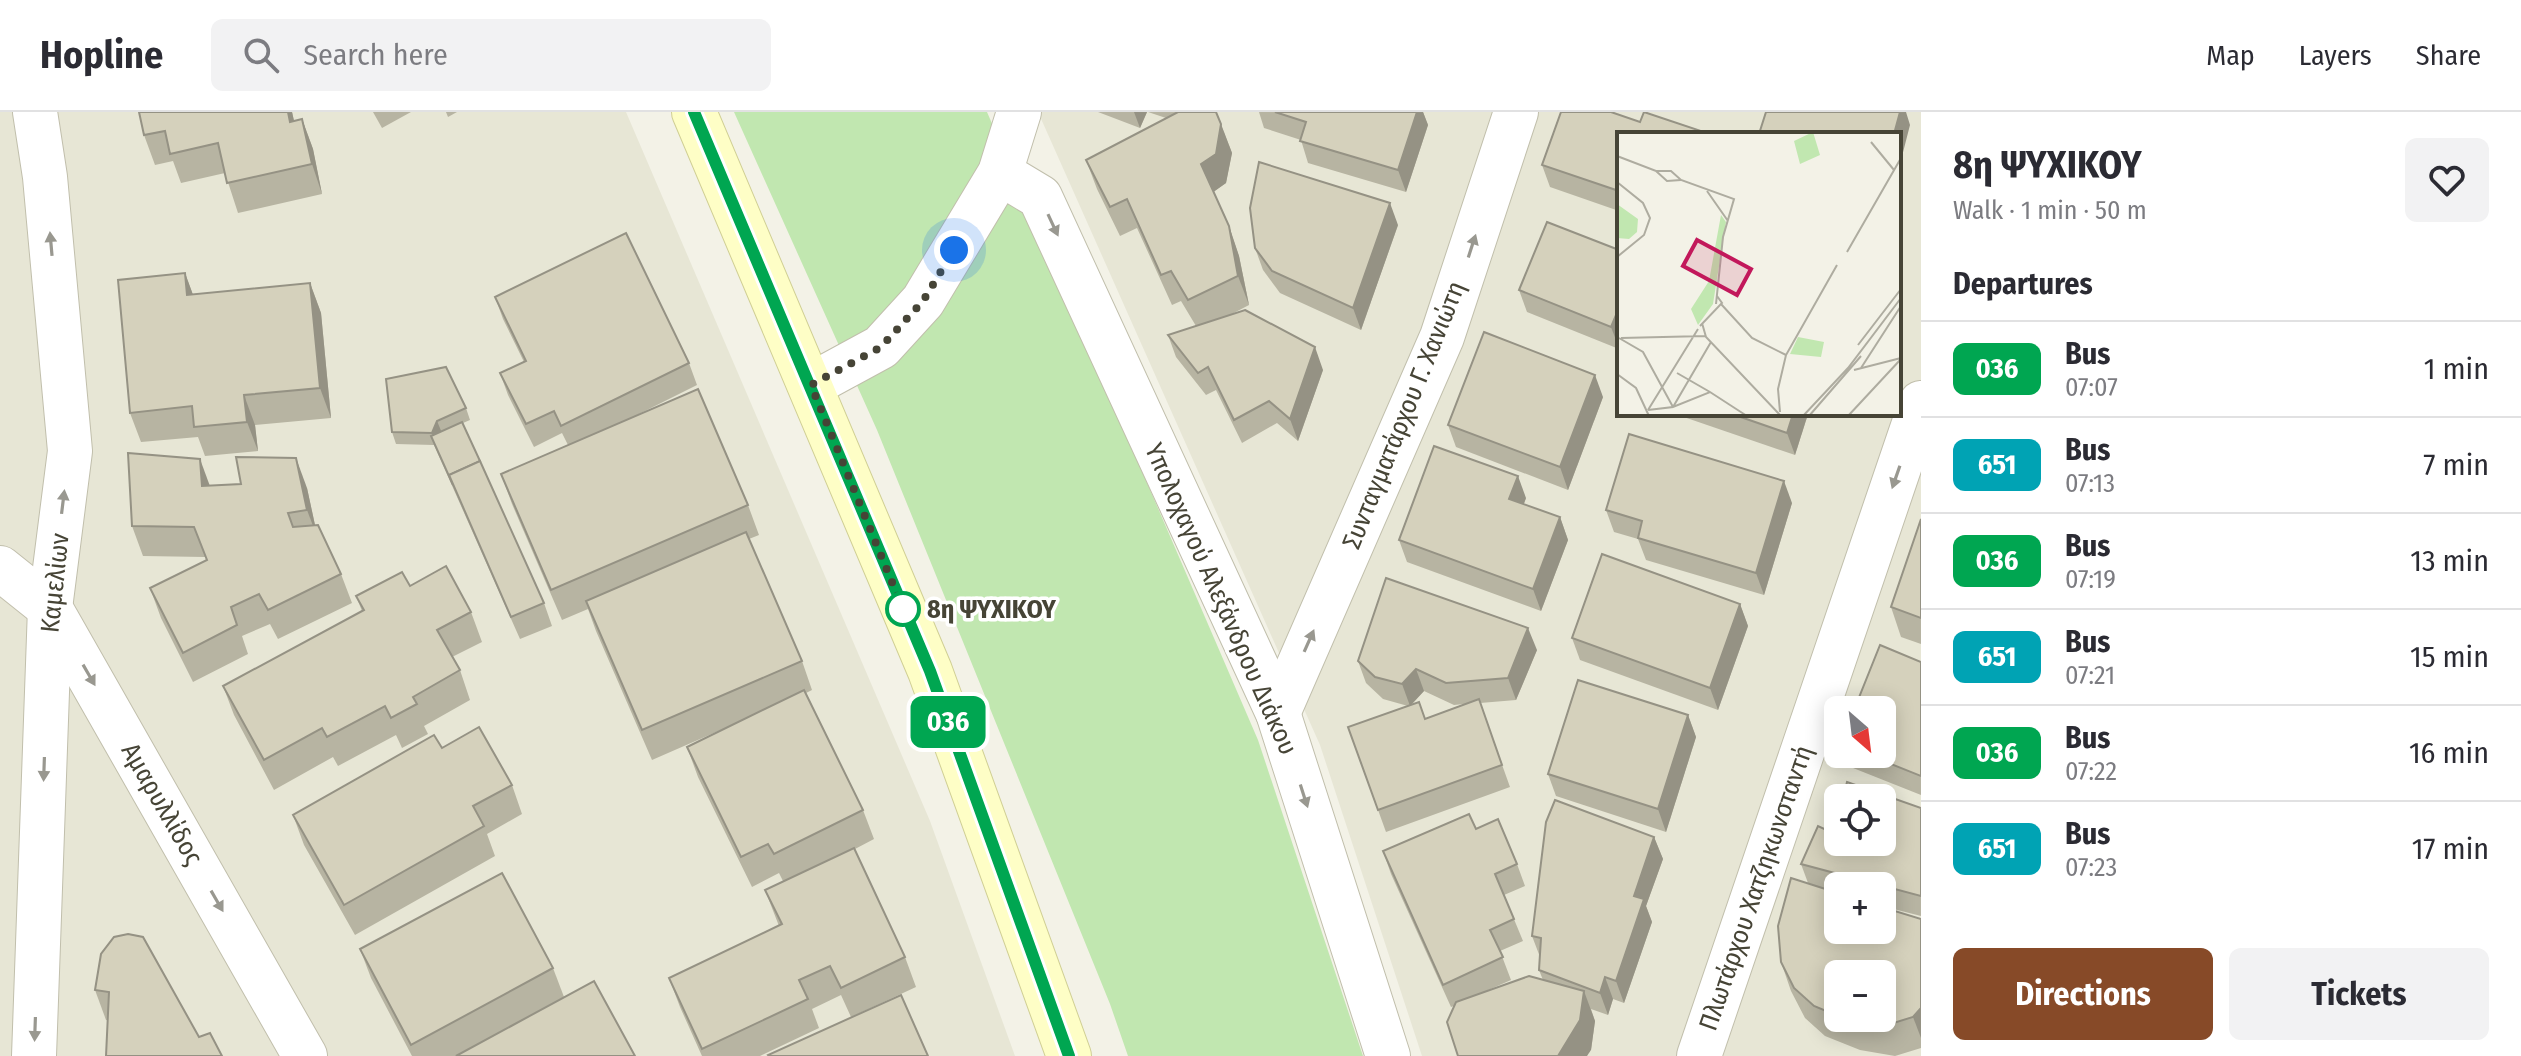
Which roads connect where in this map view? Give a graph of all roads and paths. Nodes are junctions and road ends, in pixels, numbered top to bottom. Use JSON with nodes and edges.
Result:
{"nodes":[{"id":1,"x":35,"y":112,"type":"edge"},
{"id":2,"x":694,"y":112,"type":"edge"},
{"id":3,"x":1019,"y":112,"type":"edge"},
{"id":4,"x":1516,"y":112,"type":"edge"},
{"id":5,"x":1000,"y":173,"type":"junction"},
{"id":6,"x":811,"y":385,"type":"junction"},
{"id":7,"x":1921,"y":403,"type":"edge"},
{"id":8,"x":0,"y":568,"type":"edge"},
{"id":9,"x":50,"y":608,"type":"junction"},
{"id":10,"x":1278,"y":713,"type":"junction"},
{"id":11,"x":34,"y":1056,"type":"edge"},
{"id":12,"x":305,"y":1056,"type":"edge"},
{"id":13,"x":1069,"y":1056,"type":"edge"},
{"id":14,"x":1388,"y":1056,"type":"edge"},
{"id":15,"x":1699,"y":1056,"type":"edge"}],
"edges":[{"from":9,"to":1,"type":"street","name":"Καμελίων","one_way":true},
{"from":2,"to":6,"type":"main road"},
{"from":3,"to":5,"type":"street"},
{"from":10,"to":4,"type":"street","name":"Συνταγματάρχου Γ. Χανιώτη","one_way":true},
{"from":5,"to":6,"type":"street"},
{"from":5,"to":10,"type":"street","name":"Υπολοχαγού Αλεξάνδρου Διάκου","one_way":true},
{"from":6,"to":13,"type":"main road"},
{"from":7,"to":15,"type":"street","name":"Πλωτάρχου Χατζηκωνσταντή","one_way":true},
{"from":8,"to":9,"type":"street","name":"Αμαρυλλίδος"},
{"from":9,"to":11,"type":"street","name":"Καμελίων","one_way":true},
{"from":9,"to":12,"type":"street","name":"Αμαρυλλίδος","one_way":true},
{"from":10,"to":14,"type":"street","name":"Υπολοχαγού Αλεξάνδρου Διάκου","one_way":true}]}
